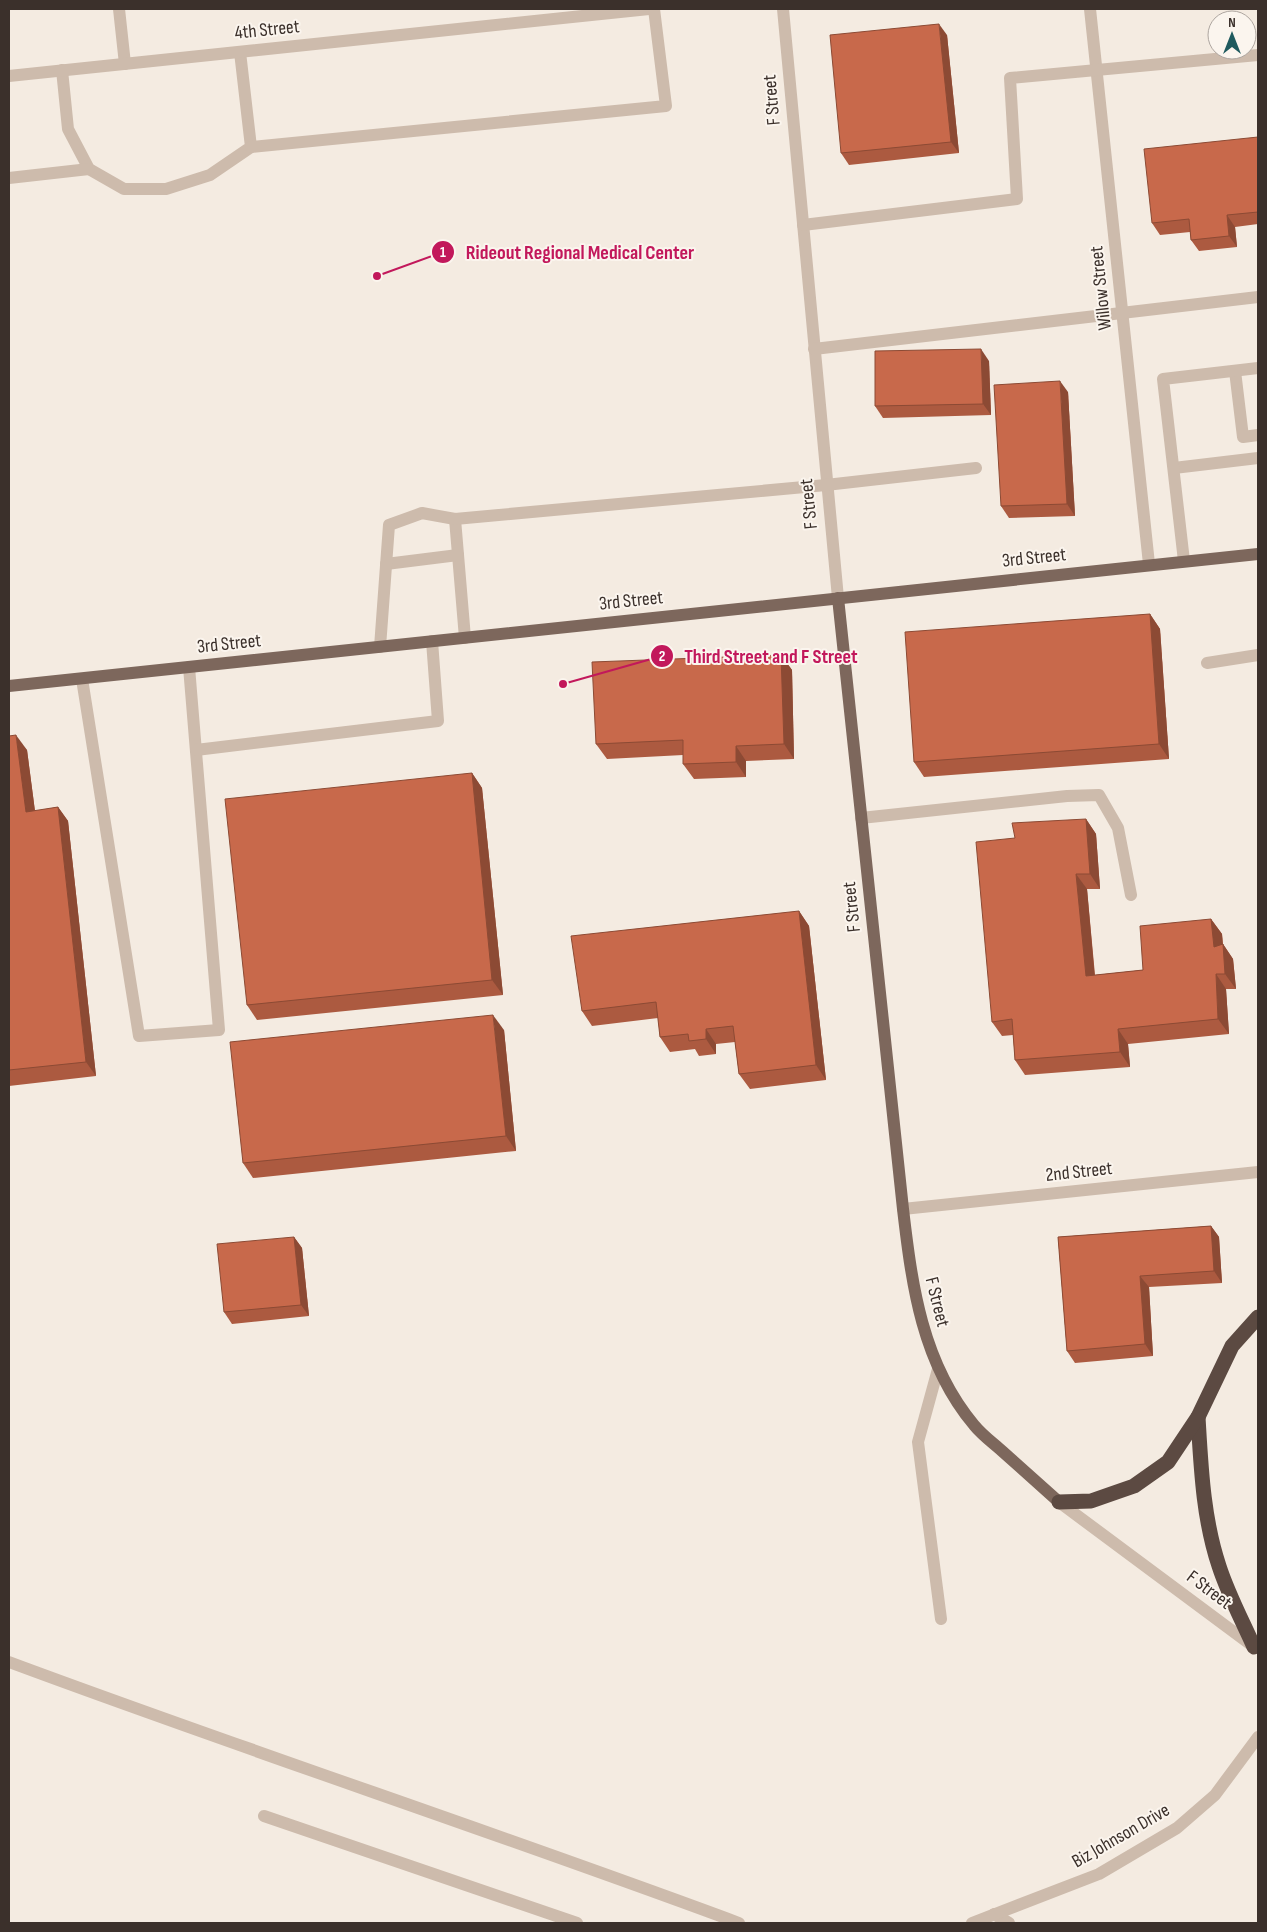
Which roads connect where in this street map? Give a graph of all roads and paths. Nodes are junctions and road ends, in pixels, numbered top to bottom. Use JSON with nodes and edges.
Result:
{"nodes":[{"id":1,"x":119,"y":9,"type":"edge"},
{"id":2,"x":649,"y":9,"type":"edge"},
{"id":3,"x":654,"y":9,"type":"edge"},
{"id":4,"x":783,"y":9,"type":"edge"},
{"id":5,"x":1090,"y":9,"type":"edge"},
{"id":6,"x":240,"y":52,"type":"junction"},
{"id":7,"x":1258,"y":55,"type":"edge"},
{"id":8,"x":125,"y":64,"type":"junction"},
{"id":9,"x":62,"y":70,"type":"junction"},
{"id":10,"x":1097,"y":71,"type":"junction"},
{"id":11,"x":9,"y":76,"type":"edge"},
{"id":12,"x":251,"y":147,"type":"junction"},
{"id":13,"x":89,"y":169,"type":"junction"},
{"id":14,"x":9,"y":178,"type":"edge"},
{"id":15,"x":802,"y":225,"type":"junction"},
{"id":16,"x":1258,"y":297,"type":"edge"},
{"id":17,"x":1122,"y":314,"type":"junction"},
{"id":18,"x":814,"y":349,"type":"junction"},
{"id":19,"x":1258,"y":368,"type":"edge"},
{"id":20,"x":1236,"y":370,"type":"junction"},
{"id":21,"x":1258,"y":435,"type":"edge"},
{"id":22,"x":1258,"y":458,"type":"edge"},
{"id":23,"x":976,"y":468,"type":"dead end"},
{"id":24,"x":1174,"y":468,"type":"junction"},
{"id":25,"x":826,"y":485,"type":"junction"},
{"id":26,"x":455,"y":519,"type":"junction"},
{"id":27,"x":1258,"y":554,"type":"edge"},
{"id":28,"x":458,"y":556,"type":"junction"},
{"id":29,"x":1184,"y":561,"type":"junction"},
{"id":30,"x":386,"y":564,"type":"junction"},
{"id":31,"x":1149,"y":564,"type":"junction"},
{"id":32,"x":838,"y":598,"type":"junction"},
{"id":33,"x":466,"y":638,"type":"junction"},
{"id":34,"x":432,"y":641,"type":"junction"},
{"id":35,"x":380,"y":647,"type":"junction"},
{"id":36,"x":1258,"y":654,"type":"edge"},
{"id":37,"x":1206,"y":663,"type":"dead end"},
{"id":38,"x":189,"y":667,"type":"junction"},
{"id":39,"x":82,"y":679,"type":"junction"},
{"id":40,"x":9,"y":686,"type":"edge"},
{"id":41,"x":196,"y":750,"type":"junction"},
{"id":42,"x":861,"y":818,"type":"junction"},
{"id":43,"x":1131,"y":895,"type":"dead end"},
{"id":44,"x":1258,"y":1172,"type":"edge"},
{"id":45,"x":903,"y":1209,"type":"junction"},
{"id":46,"x":1258,"y":1317,"type":"edge"},
{"id":47,"x":938,"y":1369,"type":"junction"},
{"id":48,"x":1198,"y":1417,"type":"junction"},
{"id":49,"x":1059,"y":1502,"type":"junction"},
{"id":50,"x":941,"y":1619,"type":"dead end"},
{"id":51,"x":1256,"y":1649,"type":"edge"},
{"id":52,"x":9,"y":1662,"type":"edge"},
{"id":53,"x":1258,"y":1737,"type":"edge"},
{"id":54,"x":264,"y":1816,"type":"dead end"},
{"id":55,"x":994,"y":1914,"type":"junction"},
{"id":56,"x":577,"y":1923,"type":"edge"},
{"id":57,"x":739,"y":1923,"type":"edge"},
{"id":58,"x":972,"y":1923,"type":"edge"},
{"id":59,"x":1010,"y":1923,"type":"edge"}],
"edges":[{"from":1,"to":8,"type":"street"},
{"from":2,"to":6,"type":"street","name":"4th Street"},
{"from":3,"to":12,"type":"street"},
{"from":4,"to":15,"type":"street","name":"F Street"},
{"from":5,"to":10,"type":"street","name":"Willow Street"},
{"from":6,"to":8,"type":"street","name":"4th Street"},
{"from":6,"to":12,"type":"street"},
{"from":7,"to":10,"type":"street"},
{"from":8,"to":9,"type":"street","name":"4th Street"},
{"from":9,"to":11,"type":"street","name":"4th Street"},
{"from":9,"to":13,"type":"street"},
{"from":10,"to":15,"type":"street"},
{"from":10,"to":17,"type":"street","name":"Willow Street"},
{"from":12,"to":13,"type":"street"},
{"from":13,"to":14,"type":"street"},
{"from":15,"to":18,"type":"street","name":"F Street"},
{"from":16,"to":17,"type":"street"},
{"from":17,"to":18,"type":"street"},
{"from":17,"to":31,"type":"street","name":"Willow Street"},
{"from":18,"to":25,"type":"street","name":"F Street"},
{"from":19,"to":20,"type":"street"},
{"from":20,"to":21,"type":"street"},
{"from":20,"to":24,"type":"street"},
{"from":22,"to":24,"type":"street"},
{"from":23,"to":25,"type":"street"},
{"from":24,"to":29,"type":"street"},
{"from":25,"to":26,"type":"street"},
{"from":25,"to":32,"type":"street","name":"F Street"},
{"from":26,"to":28,"type":"street"},
{"from":26,"to":30,"type":"street"},
{"from":27,"to":29,"type":"main road","name":"3rd Street"},
{"from":28,"to":30,"type":"street"},
{"from":28,"to":33,"type":"street"},
{"from":29,"to":31,"type":"main road","name":"3rd Street"},
{"from":30,"to":35,"type":"street"},
{"from":31,"to":32,"type":"main road","name":"3rd Street"},
{"from":32,"to":33,"type":"main road","name":"3rd Street"},
{"from":32,"to":42,"type":"main road","name":"F Street"},
{"from":33,"to":34,"type":"main road","name":"3rd Street"},
{"from":34,"to":35,"type":"main road","name":"3rd Street"},
{"from":34,"to":41,"type":"street"},
{"from":35,"to":38,"type":"main road","name":"3rd Street"},
{"from":36,"to":37,"type":"street"},
{"from":38,"to":39,"type":"main road","name":"3rd Street"},
{"from":38,"to":41,"type":"street"},
{"from":39,"to":40,"type":"main road","name":"3rd Street"},
{"from":39,"to":41,"type":"street"},
{"from":42,"to":43,"type":"street"},
{"from":42,"to":45,"type":"main road","name":"F Street"},
{"from":44,"to":45,"type":"street","name":"2nd Street"},
{"from":45,"to":47,"type":"main road","name":"F Street"},
{"from":46,"to":48,"type":"highway"},
{"from":47,"to":49,"type":"main road","name":"F Street"},
{"from":47,"to":50,"type":"street"},
{"from":48,"to":49,"type":"highway"},
{"from":48,"to":51,"type":"highway"},
{"from":49,"to":51,"type":"street","name":"F Street"},
{"from":52,"to":57,"type":"street"},
{"from":53,"to":55,"type":"street","name":"Biz Johnson Drive"},
{"from":54,"to":56,"type":"street"},
{"from":55,"to":58,"type":"street","name":"Biz Johnson Drive"},
{"from":55,"to":59,"type":"street"}]}
